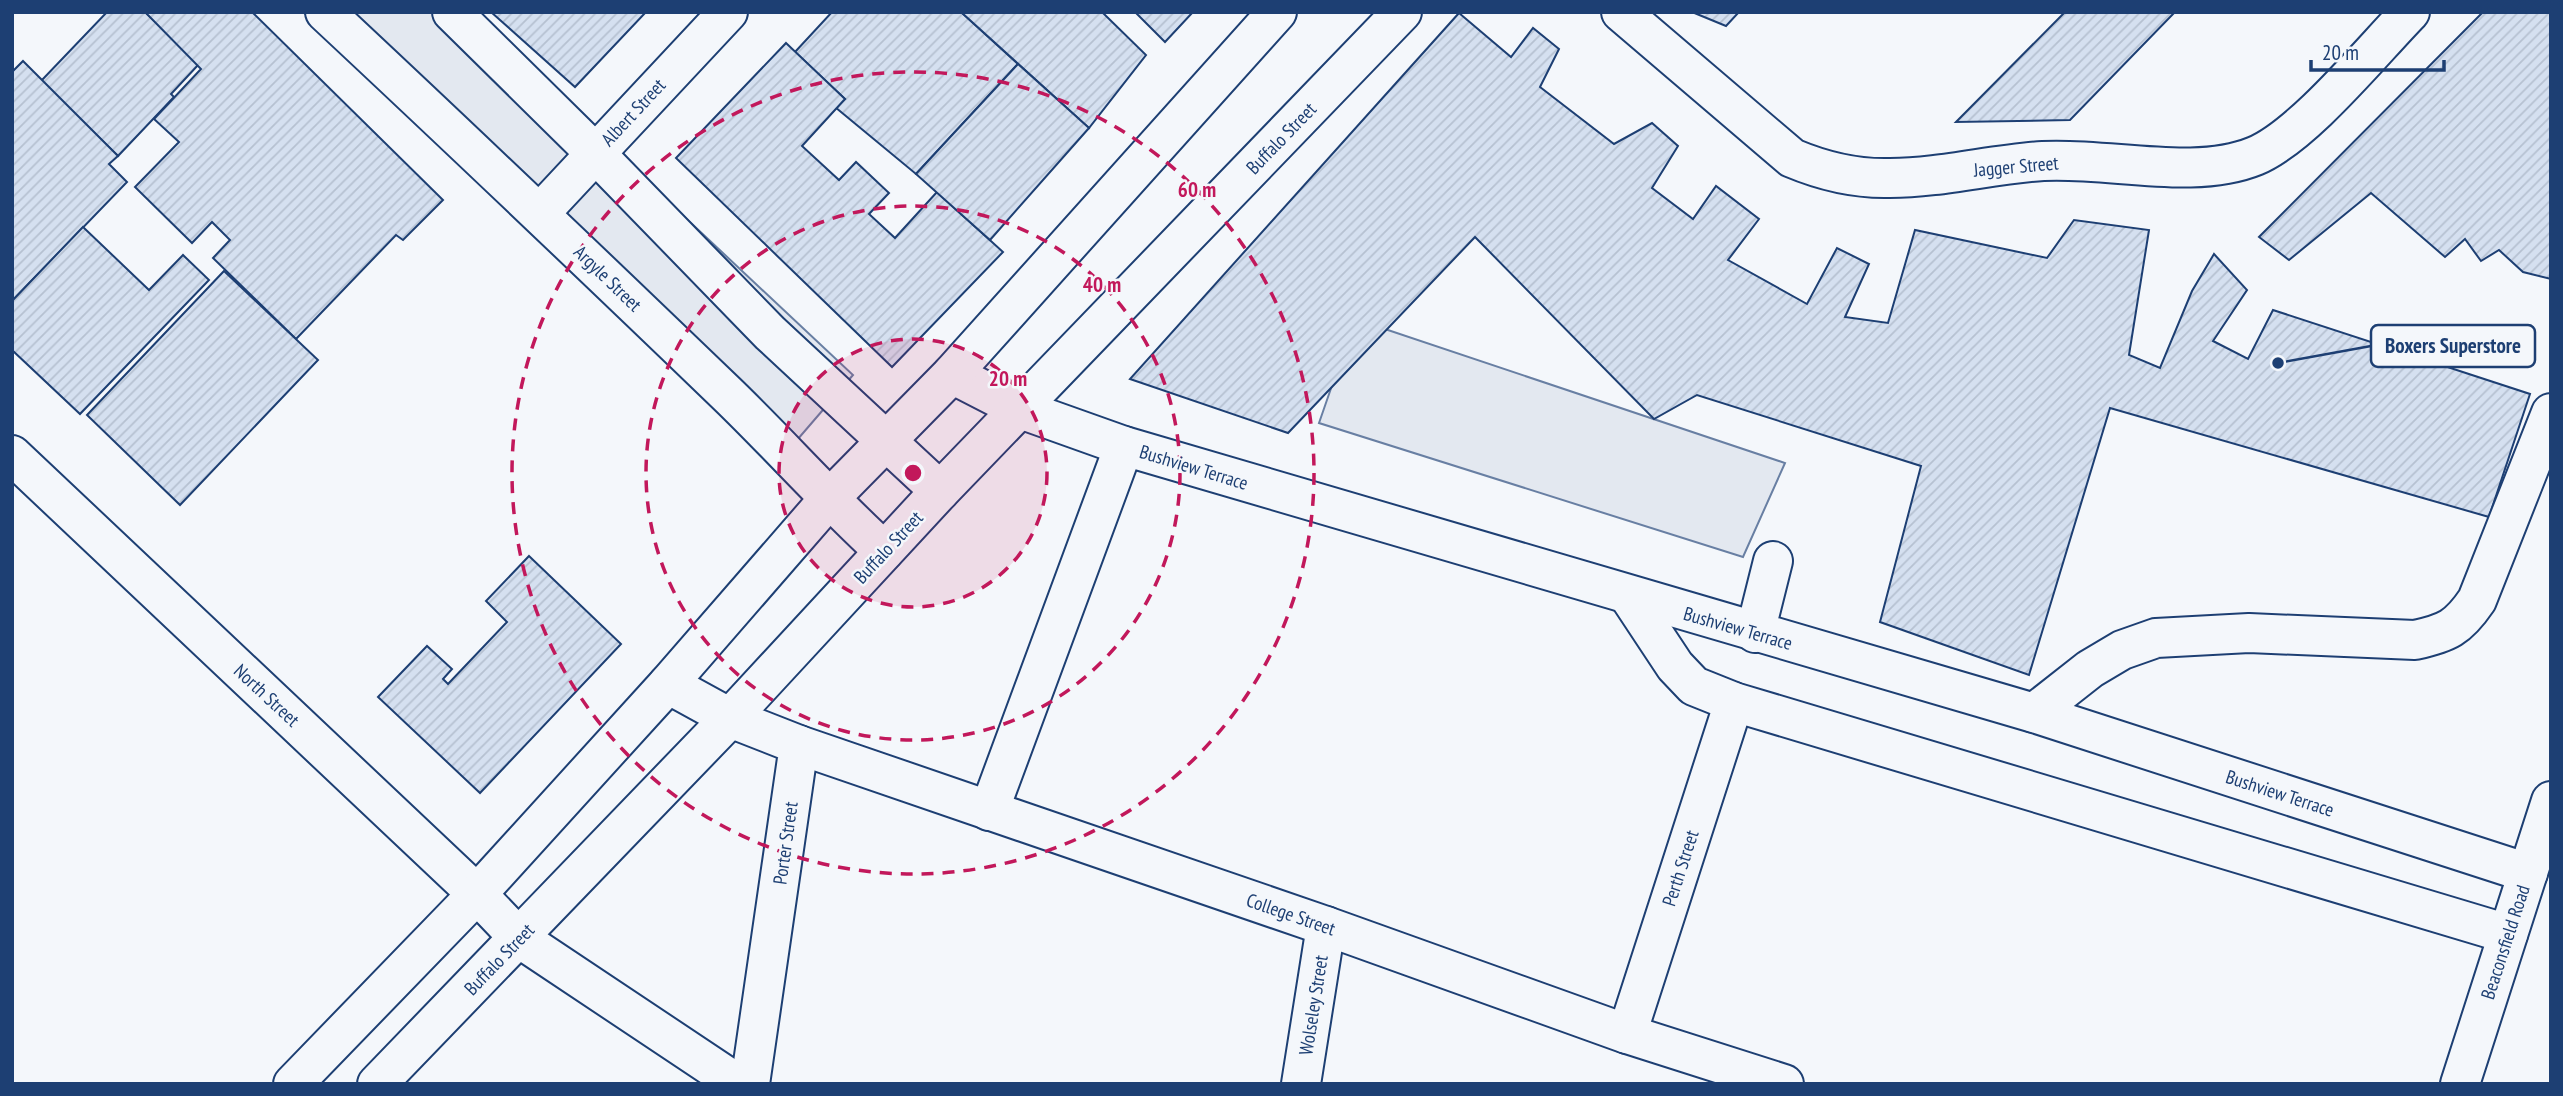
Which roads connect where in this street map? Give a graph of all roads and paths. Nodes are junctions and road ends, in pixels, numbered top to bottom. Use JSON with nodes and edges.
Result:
{"nodes":[{"id":1,"x":325,"y":12,"type":"edge"},
{"id":2,"x":452,"y":12,"type":"edge"},
{"id":3,"x":728,"y":12,"type":"edge"},
{"id":4,"x":1277,"y":12,"type":"edge"},
{"id":5,"x":1402,"y":12,"type":"edge"},
{"id":6,"x":1620,"y":12,"type":"edge"},
{"id":7,"x":2410,"y":12,"type":"edge"},
{"id":8,"x":595,"y":153,"type":"junction"},
{"id":9,"x":540,"y":214,"type":"junction"},
{"id":10,"x":952,"y":374,"type":"junction"},
{"id":11,"x":1020,"y":409,"type":"junction"},
{"id":12,"x":2551,"y":413,"type":"edge"},
{"id":13,"x":886,"y":438,"type":"junction"},
{"id":14,"x":1124,"y":446,"type":"junction"},
{"id":15,"x":12,"y":455,"type":"edge"},
{"id":16,"x":940,"y":491,"type":"junction"},
{"id":17,"x":828,"y":500,"type":"junction"},
{"id":18,"x":884,"y":551,"type":"junction"},
{"id":19,"x":1773,"y":561,"type":"dead end"},
{"id":20,"x":1628,"y":595,"type":"junction"},
{"id":21,"x":1755,"y":633,"type":"junction"},
{"id":22,"x":668,"y":684,"type":"junction"},
{"id":23,"x":1734,"y":702,"type":"junction"},
{"id":24,"x":2034,"y":713,"type":"junction"},
{"id":25,"x":730,"y":718,"type":"junction"},
{"id":26,"x":799,"y":745,"type":"junction"},
{"id":27,"x":2551,"y":801,"type":"edge"},
{"id":28,"x":989,"y":811,"type":"junction"},
{"id":29,"x":2528,"y":873,"type":"junction"},
{"id":30,"x":477,"y":894,"type":"junction"},
{"id":31,"x":1326,"y":926,"type":"junction"},
{"id":32,"x":2508,"y":934,"type":"junction"},
{"id":33,"x":519,"y":938,"type":"junction"},
{"id":34,"x":1627,"y":1034,"type":"junction"},
{"id":35,"x":1697,"y":1071,"type":"edge"},
{"id":36,"x":293,"y":1084,"type":"edge"},
{"id":37,"x":377,"y":1084,"type":"edge"},
{"id":38,"x":738,"y":1084,"type":"edge"},
{"id":39,"x":750,"y":1084,"type":"edge"},
{"id":40,"x":1301,"y":1084,"type":"edge"},
{"id":41,"x":1784,"y":1084,"type":"edge"},
{"id":42,"x":2460,"y":1084,"type":"edge"}],
"edges":[{"from":1,"to":9,"type":"street","name":"Argyle Street"},
{"from":2,"to":8,"type":"street"},
{"from":3,"to":8,"type":"street","name":"Albert Street"},
{"from":4,"to":10,"type":"street"},
{"from":5,"to":11,"type":"street","name":"Buffalo Street"},
{"from":6,"to":7,"type":"street","name":"Jagger Street"},
{"from":8,"to":9,"type":"street","name":"Albert Street"},
{"from":8,"to":13,"type":"street"},
{"from":9,"to":17,"type":"street","name":"Argyle Street"},
{"from":10,"to":11,"type":"street","name":"Bushview Terrace"},
{"from":10,"to":13,"type":"street"},
{"from":11,"to":14,"type":"street","name":"Bushview Terrace"},
{"from":11,"to":16,"type":"street","name":"Buffalo Street"},
{"from":12,"to":24,"type":"street"},
{"from":13,"to":16,"type":"street"},
{"from":13,"to":17,"type":"street"},
{"from":14,"to":20,"type":"street","name":"Bushview Terrace"},
{"from":14,"to":28,"type":"street"},
{"from":15,"to":30,"type":"street","name":"North Street"},
{"from":16,"to":18,"type":"street","name":"Buffalo Street"},
{"from":17,"to":18,"type":"street","name":"Argyle Street"},
{"from":17,"to":22,"type":"street"},
{"from":18,"to":25,"type":"street","name":"Buffalo Street"},
{"from":19,"to":21,"type":"street"},
{"from":20,"to":21,"type":"street","name":"Bushview Terrace"},
{"from":20,"to":23,"type":"street"},
{"from":21,"to":24,"type":"street","name":"Bushview Terrace"},
{"from":22,"to":25,"type":"street"},
{"from":22,"to":30,"type":"street"},
{"from":23,"to":32,"type":"street"},
{"from":23,"to":34,"type":"street","name":"Perth Street"},
{"from":24,"to":29,"type":"street","name":"Bushview Terrace"},
{"from":25,"to":26,"type":"street"},
{"from":25,"to":33,"type":"street","name":"Buffalo Street"},
{"from":26,"to":28,"type":"street","name":"College Street"},
{"from":26,"to":39,"type":"street","name":"Porter Street"},
{"from":27,"to":29,"type":"street","name":"Beaconsfield Road"},
{"from":28,"to":31,"type":"street","name":"College Street"},
{"from":29,"to":32,"type":"street","name":"Beaconsfield Road"},
{"from":30,"to":33,"type":"street","name":"North Street"},
{"from":30,"to":36,"type":"street"},
{"from":31,"to":34,"type":"street","name":"College Street"},
{"from":31,"to":40,"type":"street","name":"Wolseley Street"},
{"from":32,"to":42,"type":"street","name":"Beaconsfield Road"},
{"from":33,"to":37,"type":"street","name":"Buffalo Street"},
{"from":33,"to":38,"type":"street","name":"North Street"},
{"from":34,"to":35,"type":"street","name":"College Street"},
{"from":35,"to":41,"type":"street","name":"College Street"}]}
